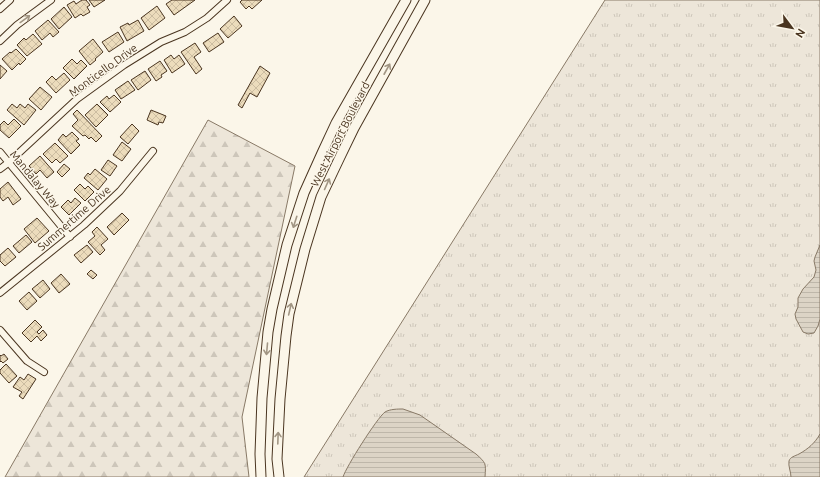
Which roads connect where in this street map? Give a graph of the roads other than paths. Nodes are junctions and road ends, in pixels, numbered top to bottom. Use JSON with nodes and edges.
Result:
{"nodes":[{"id":1,"x":10,"y":0,"type":"edge"},
{"id":2,"x":51,"y":0,"type":"edge"},
{"id":3,"x":228,"y":0,"type":"edge"},
{"id":4,"x":425,"y":0,"type":"edge"},
{"id":5,"x":403,"y":4,"type":"edge"},
{"id":6,"x":0,"y":9,"type":"edge"},
{"id":7,"x":416,"y":17,"type":"junction"},
{"id":8,"x":0,"y":41,"type":"edge"},
{"id":9,"x":153,"y":151,"type":"dead end"},
{"id":10,"x":0,"y":152,"type":"edge"},
{"id":11,"x":8,"y":162,"type":"junction"},
{"id":12,"x":0,"y":169,"type":"edge"},
{"id":13,"x":70,"y":237,"type":"junction"},
{"id":14,"x":296,"y":247,"type":"junction"},
{"id":15,"x":0,"y":293,"type":"edge"},
{"id":16,"x":0,"y":330,"type":"edge"},
{"id":17,"x":44,"y":372,"type":"dead end"},
{"id":18,"x":262,"y":398,"type":"junction"},
{"id":19,"x":280,"y":399,"type":"junction"},
{"id":20,"x":261,"y":477,"type":"edge"},
{"id":21,"x":279,"y":477,"type":"edge"}],
"edges":[{"from":1,"to":6,"type":"street"},
{"from":8,"to":2,"type":"street","one_way":true},
{"from":3,"to":11,"type":"street","name":"Monticello Drive"},
{"from":4,"to":7,"type":"main road","name":"West Airport Boulevard"},
{"from":5,"to":7,"type":"main road"},
{"from":5,"to":14,"type":"main road","name":"West Airport Boulevard","one_way":true},
{"from":14,"to":7,"type":"main road","name":"West Airport Boulevard","one_way":true},
{"from":9,"to":13,"type":"street","name":"Summertime Drive"},
{"from":10,"to":11,"type":"street","name":"Mandalay Way"},
{"from":11,"to":12,"type":"street","name":"Monticello Drive"},
{"from":11,"to":13,"type":"street","name":"Mandalay Way"},
{"from":13,"to":15,"type":"street","name":"Summertime Drive"},
{"from":14,"to":18,"type":"main road","name":"West Airport Boulevard","one_way":true},
{"from":19,"to":14,"type":"main road","name":"West Airport Boulevard","one_way":true},
{"from":16,"to":17,"type":"street"},
{"from":18,"to":19,"type":"main road"},
{"from":18,"to":20,"type":"main road","name":"West Airport Boulevard"},
{"from":21,"to":19,"type":"main road","name":"West Airport Boulevard","one_way":true}]}
